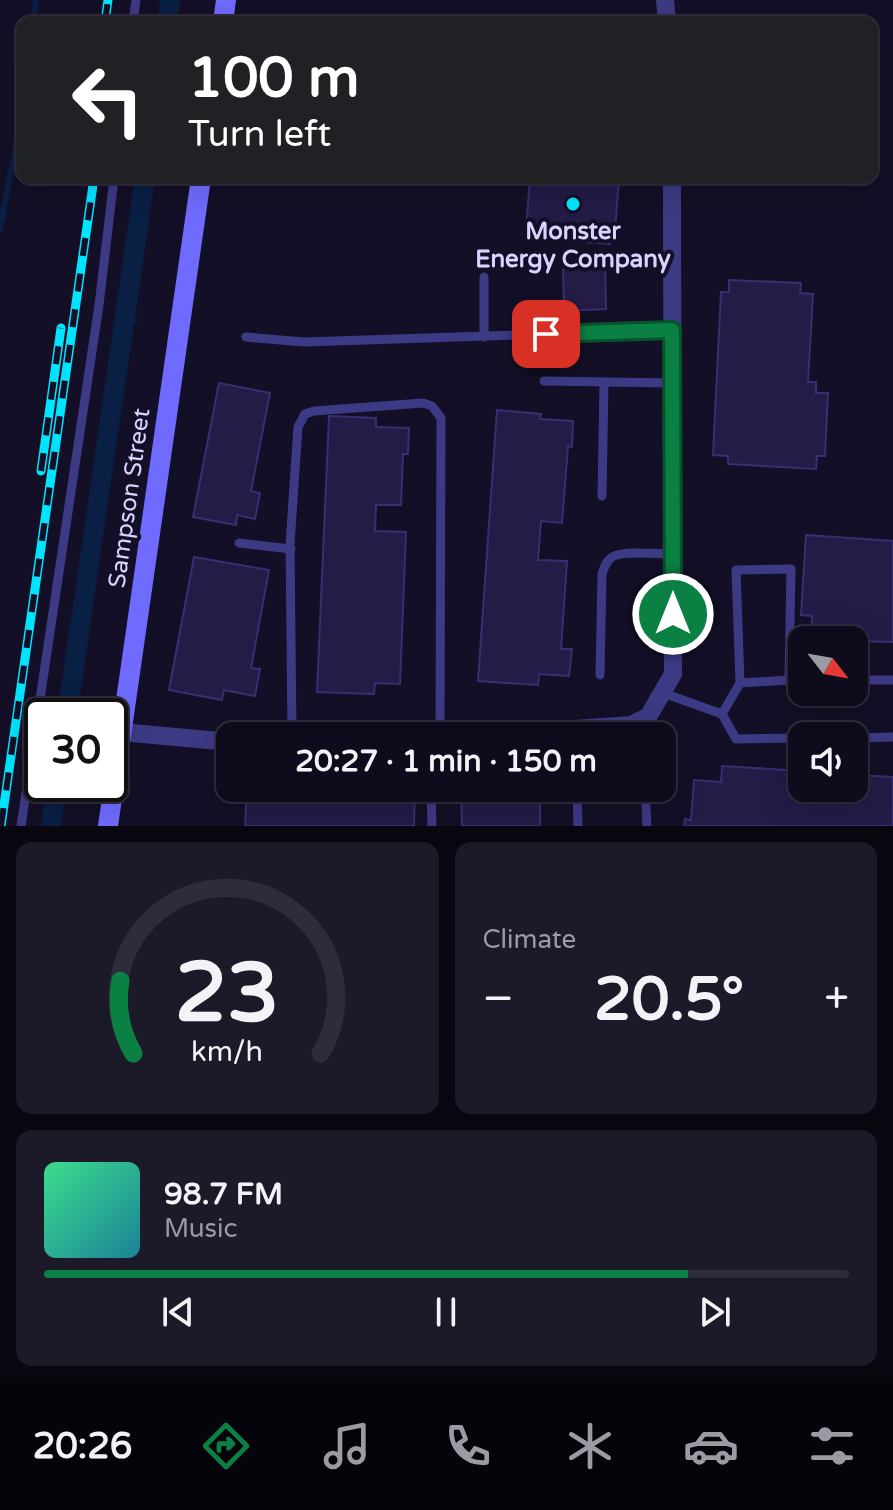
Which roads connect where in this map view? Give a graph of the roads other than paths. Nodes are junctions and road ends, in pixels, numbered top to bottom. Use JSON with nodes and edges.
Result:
{"nodes":[{"id":1,"x":113,"y":184,"type":"edge"},
{"id":2,"x":200,"y":184,"type":"edge"},
{"id":3,"x":672,"y":184,"type":"edge"},
{"id":4,"x":484,"y":277,"type":"dead end"},
{"id":5,"x":672,"y":330,"type":"junction"},
{"id":6,"x":246,"y":337,"type":"dead end"},
{"id":7,"x":484,"y":337,"type":"junction"},
{"id":8,"x":544,"y":381,"type":"dead end"},
{"id":9,"x":604,"y":382,"type":"junction"},
{"id":10,"x":672,"y":383,"type":"junction"},
{"id":11,"x":602,"y":496,"type":"dead end"},
{"id":12,"x":239,"y":543,"type":"dead end"},
{"id":13,"x":291,"y":549,"type":"junction"},
{"id":14,"x":672,"y":554,"type":"junction"},
{"id":15,"x":790,"y":626,"type":"edge"},
{"id":16,"x":600,"y":675,"type":"dead end"},
{"id":17,"x":788,"y":680,"type":"edge"},
{"id":18,"x":868,"y":680,"type":"edge"},
{"id":19,"x":893,"y":680,"type":"edge"},
{"id":20,"x":740,"y":683,"type":"junction"},
{"id":21,"x":663,"y":693,"type":"junction"},
{"id":22,"x":126,"y":698,"type":"edge"},
{"id":23,"x":722,"y":714,"type":"junction"},
{"id":24,"x":292,"y":722,"type":"edge"},
{"id":25,"x":433,"y":722,"type":"edge"},
{"id":26,"x":645,"y":722,"type":"edge"},
{"id":27,"x":128,"y":733,"type":"edge"},
{"id":28,"x":893,"y":737,"type":"edge"},
{"id":29,"x":788,"y":738,"type":"edge"},
{"id":30,"x":868,"y":738,"type":"edge"},
{"id":31,"x":216,"y":741,"type":"edge"},
{"id":32,"x":111,"y":802,"type":"edge"},
{"id":33,"x":431,"y":802,"type":"edge"},
{"id":34,"x":577,"y":802,"type":"edge"},
{"id":35,"x":646,"y":802,"type":"edge"},
{"id":36,"x":21,"y":826,"type":"edge"},
{"id":37,"x":108,"y":826,"type":"edge"},
{"id":38,"x":432,"y":826,"type":"edge"},
{"id":39,"x":578,"y":826,"type":"edge"},
{"id":40,"x":647,"y":826,"type":"edge"}],
"edges":[{"from":1,"to":36,"type":"lane"},
{"from":2,"to":22,"type":"street","name":"Sampson Street"},
{"from":3,"to":5,"type":"street"},
{"from":4,"to":7,"type":"lane"},
{"from":5,"to":7,"type":"lane"},
{"from":5,"to":10,"type":"street"},
{"from":6,"to":7,"type":"lane"},
{"from":8,"to":9,"type":"lane"},
{"from":9,"to":10,"type":"lane"},
{"from":9,"to":11,"type":"lane"},
{"from":10,"to":14,"type":"street"},
{"from":12,"to":13,"type":"lane"},
{"from":13,"to":24,"type":"lane"},
{"from":13,"to":25,"type":"lane"},
{"from":14,"to":16,"type":"lane"},
{"from":14,"to":21,"type":"street"},
{"from":15,"to":20,"type":"lane"},
{"from":17,"to":20,"type":"lane"},
{"from":18,"to":19,"type":"lane"},
{"from":20,"to":23,"type":"lane"},
{"from":21,"to":23,"type":"lane"},
{"from":21,"to":26,"type":"street"},
{"from":23,"to":29,"type":"lane"},
{"from":27,"to":31,"type":"street"},
{"from":28,"to":30,"type":"lane"},
{"from":32,"to":37,"type":"street","name":"Sampson Street"},
{"from":33,"to":38,"type":"lane"},
{"from":34,"to":39,"type":"lane"},
{"from":35,"to":40,"type":"lane"}]}
